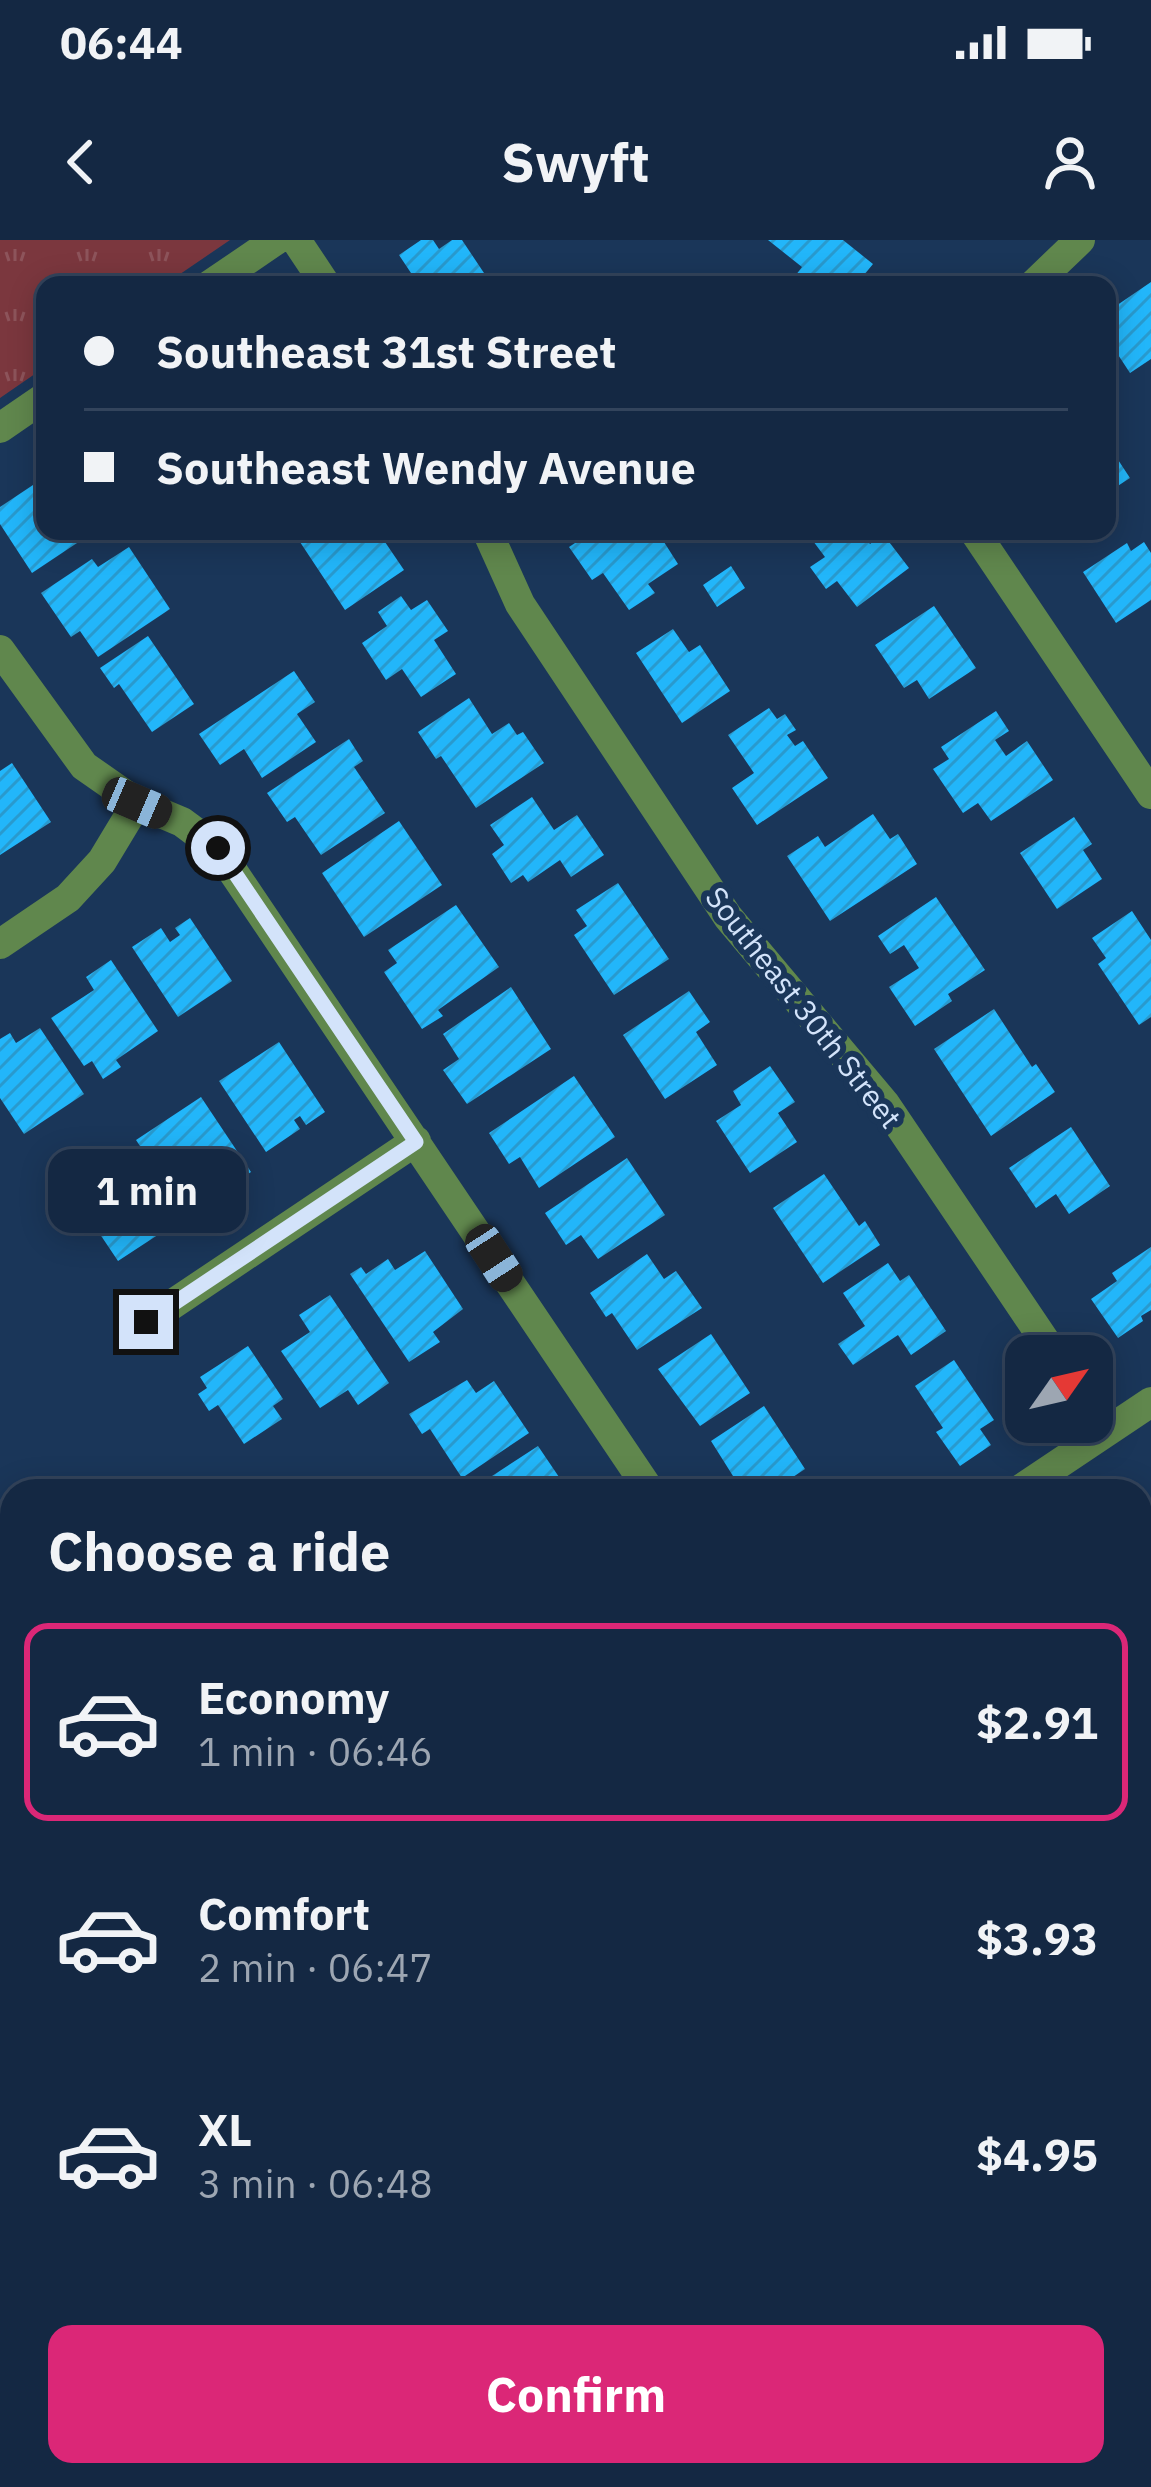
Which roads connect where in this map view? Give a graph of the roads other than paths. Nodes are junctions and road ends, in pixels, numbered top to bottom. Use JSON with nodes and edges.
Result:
{"nodes":[{"id":1,"x":276,"y":240,"type":"edge"},
{"id":2,"x":296,"y":240,"type":"edge"},
{"id":3,"x":1080,"y":240,"type":"edge"},
{"id":4,"x":223,"y":276,"type":"edge"},
{"id":5,"x":320,"y":276,"type":"edge"},
{"id":6,"x":1042,"y":276,"type":"edge"},
{"id":7,"x":36,"y":403,"type":"edge"},
{"id":8,"x":0,"y":428,"type":"edge"},
{"id":9,"x":491,"y":540,"type":"edge"},
{"id":10,"x":980,"y":540,"type":"edge"},
{"id":11,"x":0,"y":650,"type":"edge"},
{"id":12,"x":1151,"y":794,"type":"edge"},
{"id":13,"x":137,"y":803,"type":"junction"},
{"id":14,"x":0,"y":944,"type":"edge"},
{"id":15,"x":416,"y":1142,"type":"junction"},
{"id":16,"x":146,"y":1322,"type":"dead end"},
{"id":17,"x":1041,"y":1335,"type":"edge"},
{"id":18,"x":1151,"y":1402,"type":"edge"},
{"id":19,"x":1113,"y":1416,"type":"edge"},
{"id":20,"x":1074,"y":1443,"type":"edge"},
{"id":21,"x":642,"y":1479,"type":"edge"},
{"id":22,"x":1032,"y":1479,"type":"edge"}],
"edges":[{"from":1,"to":4,"type":"street"},
{"from":2,"to":5,"type":"street"},
{"from":3,"to":6,"type":"street"},
{"from":7,"to":8,"type":"street"},
{"from":9,"to":17,"type":"street","name":"Southeast 30th Street"},
{"from":10,"to":12,"type":"street"},
{"from":11,"to":13,"type":"street"},
{"from":13,"to":14,"type":"street"},
{"from":13,"to":15,"type":"street"},
{"from":15,"to":16,"type":"street"},
{"from":15,"to":21,"type":"street"},
{"from":18,"to":19,"type":"street"},
{"from":20,"to":22,"type":"street"}]}
